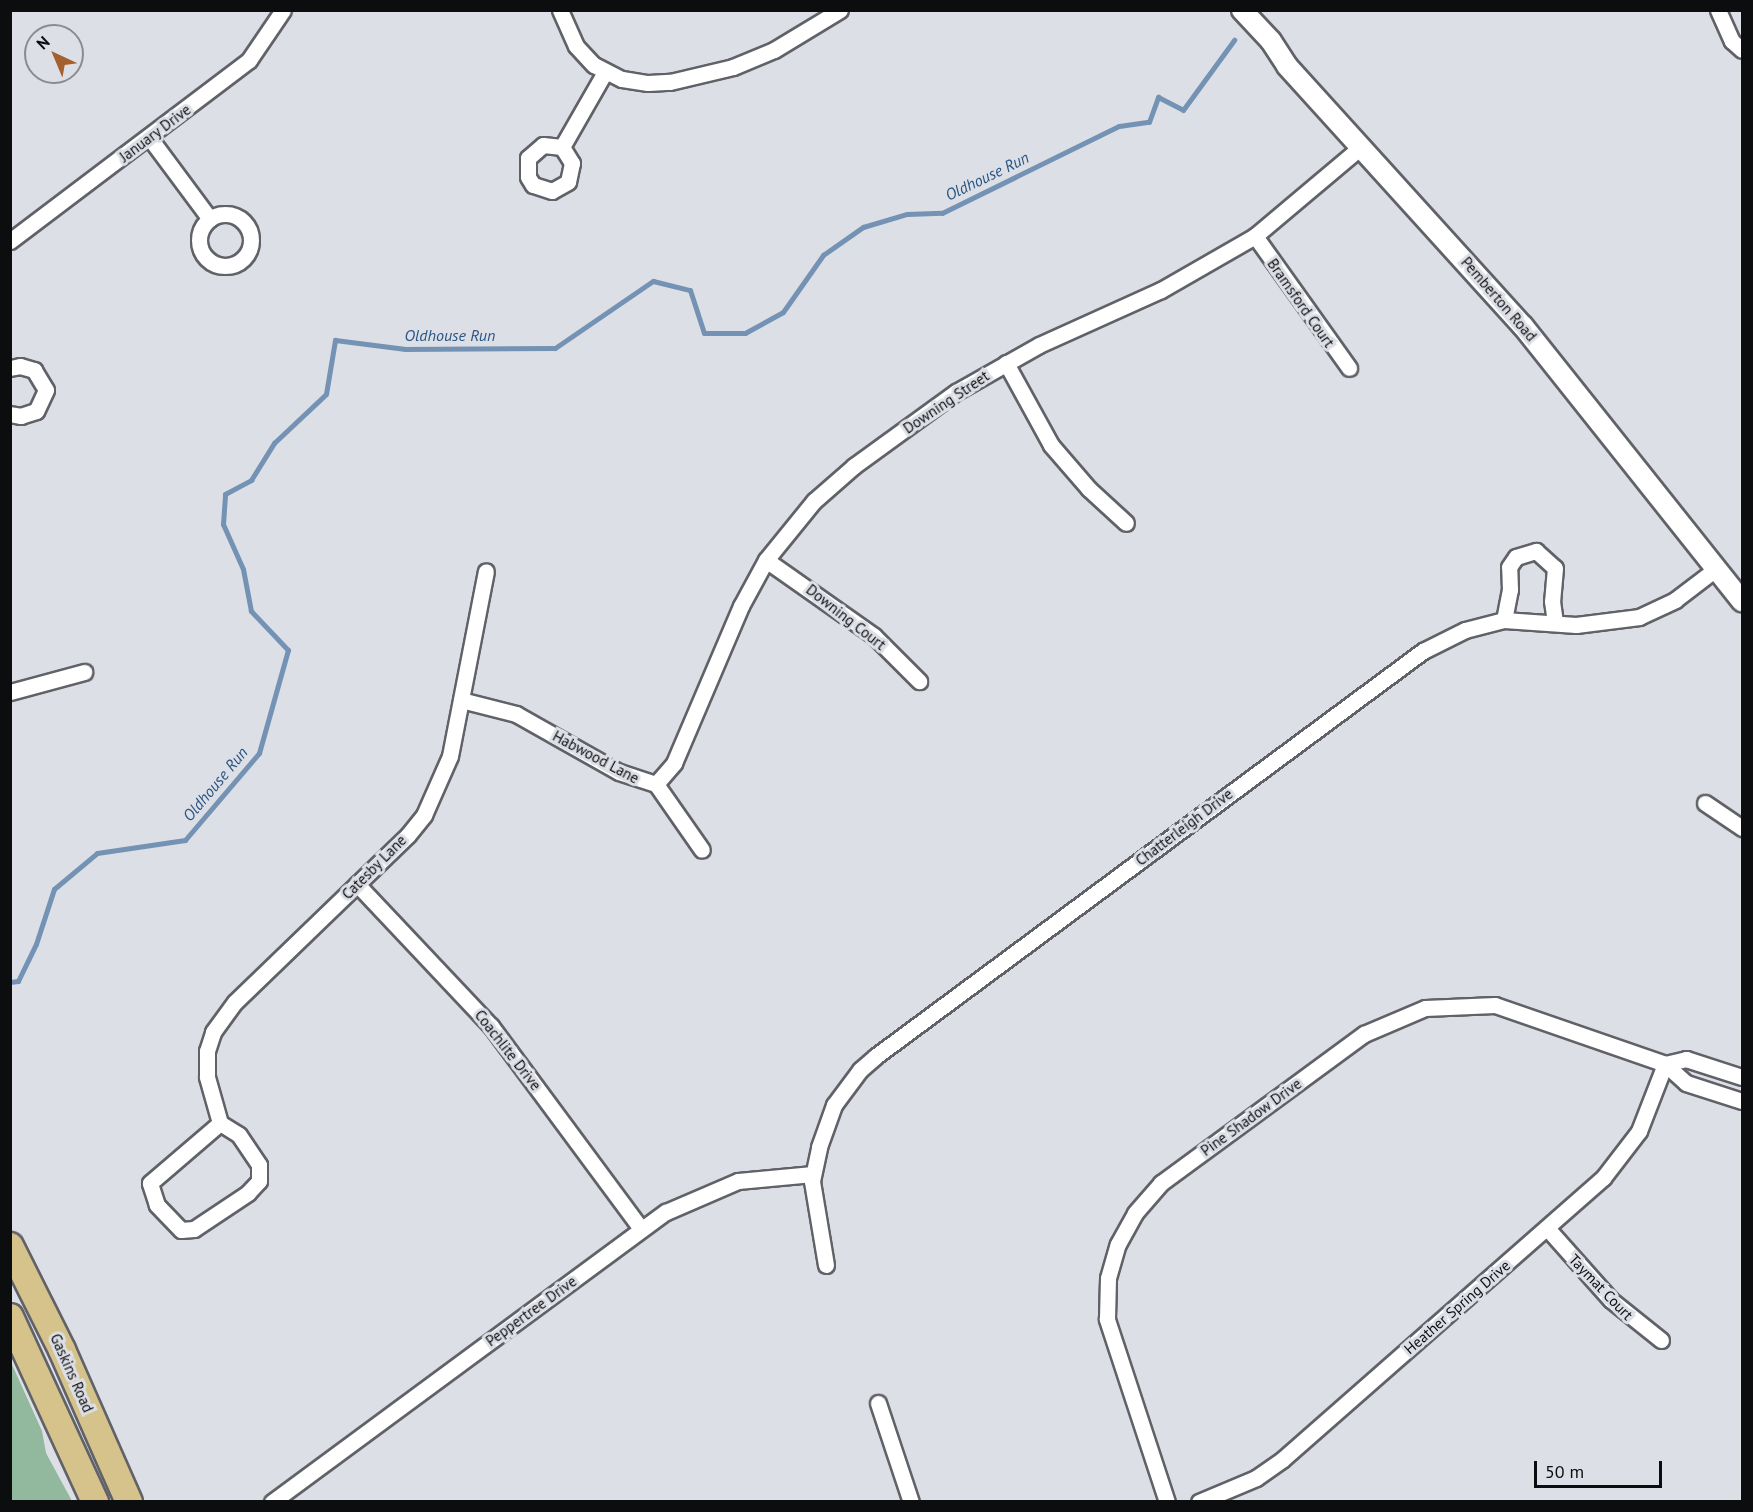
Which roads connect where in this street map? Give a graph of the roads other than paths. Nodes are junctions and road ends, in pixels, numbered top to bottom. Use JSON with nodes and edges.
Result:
{"nodes":[{"id":1,"x":283,"y":10,"type":"edge"},
{"id":2,"x":560,"y":10,"type":"edge"},
{"id":3,"x":840,"y":10,"type":"edge"},
{"id":4,"x":1242,"y":10,"type":"edge"},
{"id":5,"x":1718,"y":10,"type":"edge"},
{"id":6,"x":1743,"y":50,"type":"edge"},
{"id":7,"x":605,"y":72,"type":"junction"},
{"id":8,"x":149,"y":137,"type":"junction"},
{"id":9,"x":1362,"y":146,"type":"junction"},
{"id":10,"x":562,"y":147,"type":"dead end"},
{"id":11,"x":210,"y":219,"type":"dead end"},
{"id":12,"x":1255,"y":236,"type":"junction"},
{"id":13,"x":10,"y":241,"type":"edge"},
{"id":14,"x":1006,"y":363,"type":"junction"},
{"id":15,"x":10,"y":368,"type":"edge"},
{"id":16,"x":1349,"y":368,"type":"dead end"},
{"id":17,"x":10,"y":414,"type":"edge"},
{"id":18,"x":1126,"y":523,"type":"dead end"},
{"id":19,"x":766,"y":560,"type":"junction"},
{"id":20,"x":1717,"y":568,"type":"junction"},
{"id":21,"x":486,"y":571,"type":"dead end"},
{"id":22,"x":1743,"y":601,"type":"edge"},
{"id":23,"x":1504,"y":620,"type":"junction"},
{"id":24,"x":1555,"y":622,"type":"junction"},
{"id":25,"x":84,"y":672,"type":"dead end"},
{"id":26,"x":919,"y":681,"type":"dead end"},
{"id":27,"x":10,"y":692,"type":"edge"},
{"id":28,"x":461,"y":700,"type":"junction"},
{"id":29,"x":656,"y":784,"type":"junction"},
{"id":30,"x":1705,"y":802,"type":"dead end"},
{"id":31,"x":1743,"y":828,"type":"edge"},
{"id":32,"x":702,"y":850,"type":"dead end"},
{"id":33,"x":357,"y":884,"type":"junction"},
{"id":34,"x":1665,"y":1064,"type":"junction"},
{"id":35,"x":1743,"y":1077,"type":"edge"},
{"id":36,"x":1743,"y":1101,"type":"edge"},
{"id":37,"x":219,"y":1123,"type":"junction"},
{"id":38,"x":813,"y":1174,"type":"junction"},
{"id":39,"x":1547,"y":1228,"type":"junction"},
{"id":40,"x":641,"y":1229,"type":"junction"},
{"id":41,"x":10,"y":1246,"type":"edge"},
{"id":42,"x":826,"y":1265,"type":"dead end"},
{"id":43,"x":10,"y":1317,"type":"edge"},
{"id":44,"x":1661,"y":1340,"type":"dead end"},
{"id":45,"x":878,"y":1403,"type":"dead end"},
{"id":46,"x":94,"y":1502,"type":"edge"},
{"id":47,"x":129,"y":1502,"type":"edge"},
{"id":48,"x":272,"y":1502,"type":"edge"},
{"id":49,"x":911,"y":1502,"type":"edge"},
{"id":50,"x":1167,"y":1502,"type":"edge"},
{"id":51,"x":1199,"y":1502,"type":"edge"}],
"edges":[{"from":1,"to":8,"type":"street","name":"January Drive"},
{"from":2,"to":7,"type":"street"},
{"from":3,"to":7,"type":"street"},
{"from":4,"to":9,"type":"street","name":"Pemberton Road"},
{"from":5,"to":6,"type":"street"},
{"from":7,"to":10,"type":"street"},
{"from":8,"to":11,"type":"street"},
{"from":8,"to":13,"type":"street","name":"January Drive"},
{"from":9,"to":12,"type":"street","name":"Downing Street"},
{"from":9,"to":20,"type":"street","name":"Pemberton Road"},
{"from":12,"to":14,"type":"street","name":"Downing Street"},
{"from":12,"to":16,"type":"street","name":"Bramsford Court"},
{"from":14,"to":18,"type":"street"},
{"from":14,"to":19,"type":"street","name":"Downing Street"},
{"from":15,"to":17,"type":"street"},
{"from":19,"to":26,"type":"street","name":"Downing Court"},
{"from":19,"to":29,"type":"street","name":"Downing Street"},
{"from":20,"to":22,"type":"street","name":"Pemberton Road"},
{"from":20,"to":24,"type":"street","name":"Chatterleigh Drive"},
{"from":21,"to":28,"type":"street","name":"Catesby Lane"},
{"from":23,"to":24,"type":"street","name":"Chatterleigh Drive"},
{"from":23,"to":24,"type":"street"},
{"from":23,"to":38,"type":"street","name":"Chatterleigh Drive"},
{"from":25,"to":27,"type":"street"},
{"from":28,"to":29,"type":"street","name":"Habwood Lane"},
{"from":28,"to":33,"type":"street","name":"Catesby Lane"},
{"from":29,"to":32,"type":"street","name":"Habwood Lane"},
{"from":30,"to":31,"type":"street"},
{"from":33,"to":37,"type":"street","name":"Catesby Lane"},
{"from":33,"to":40,"type":"street","name":"Coachlite Drive"},
{"from":34,"to":35,"type":"street","name":"Pine Shadow Drive"},
{"from":34,"to":36,"type":"street","name":"Pine Shadow Drive"},
{"from":34,"to":39,"type":"street","name":"Heather Spring Drive"},
{"from":34,"to":50,"type":"street","name":"Pine Shadow Drive"},
{"from":37,"to":37,"type":"street"},
{"from":38,"to":40,"type":"street","name":"Peppertree Drive"},
{"from":38,"to":42,"type":"street","name":"Chatterleigh Drive"},
{"from":39,"to":44,"type":"street","name":"Taymat Court"},
{"from":39,"to":51,"type":"street","name":"Heather Spring Drive"},
{"from":40,"to":48,"type":"street","name":"Peppertree Drive"},
{"from":41,"to":47,"type":"main road","name":"Gaskins Road"},
{"from":43,"to":46,"type":"main road","name":"Gaskins Road"},
{"from":45,"to":49,"type":"street"}]}
